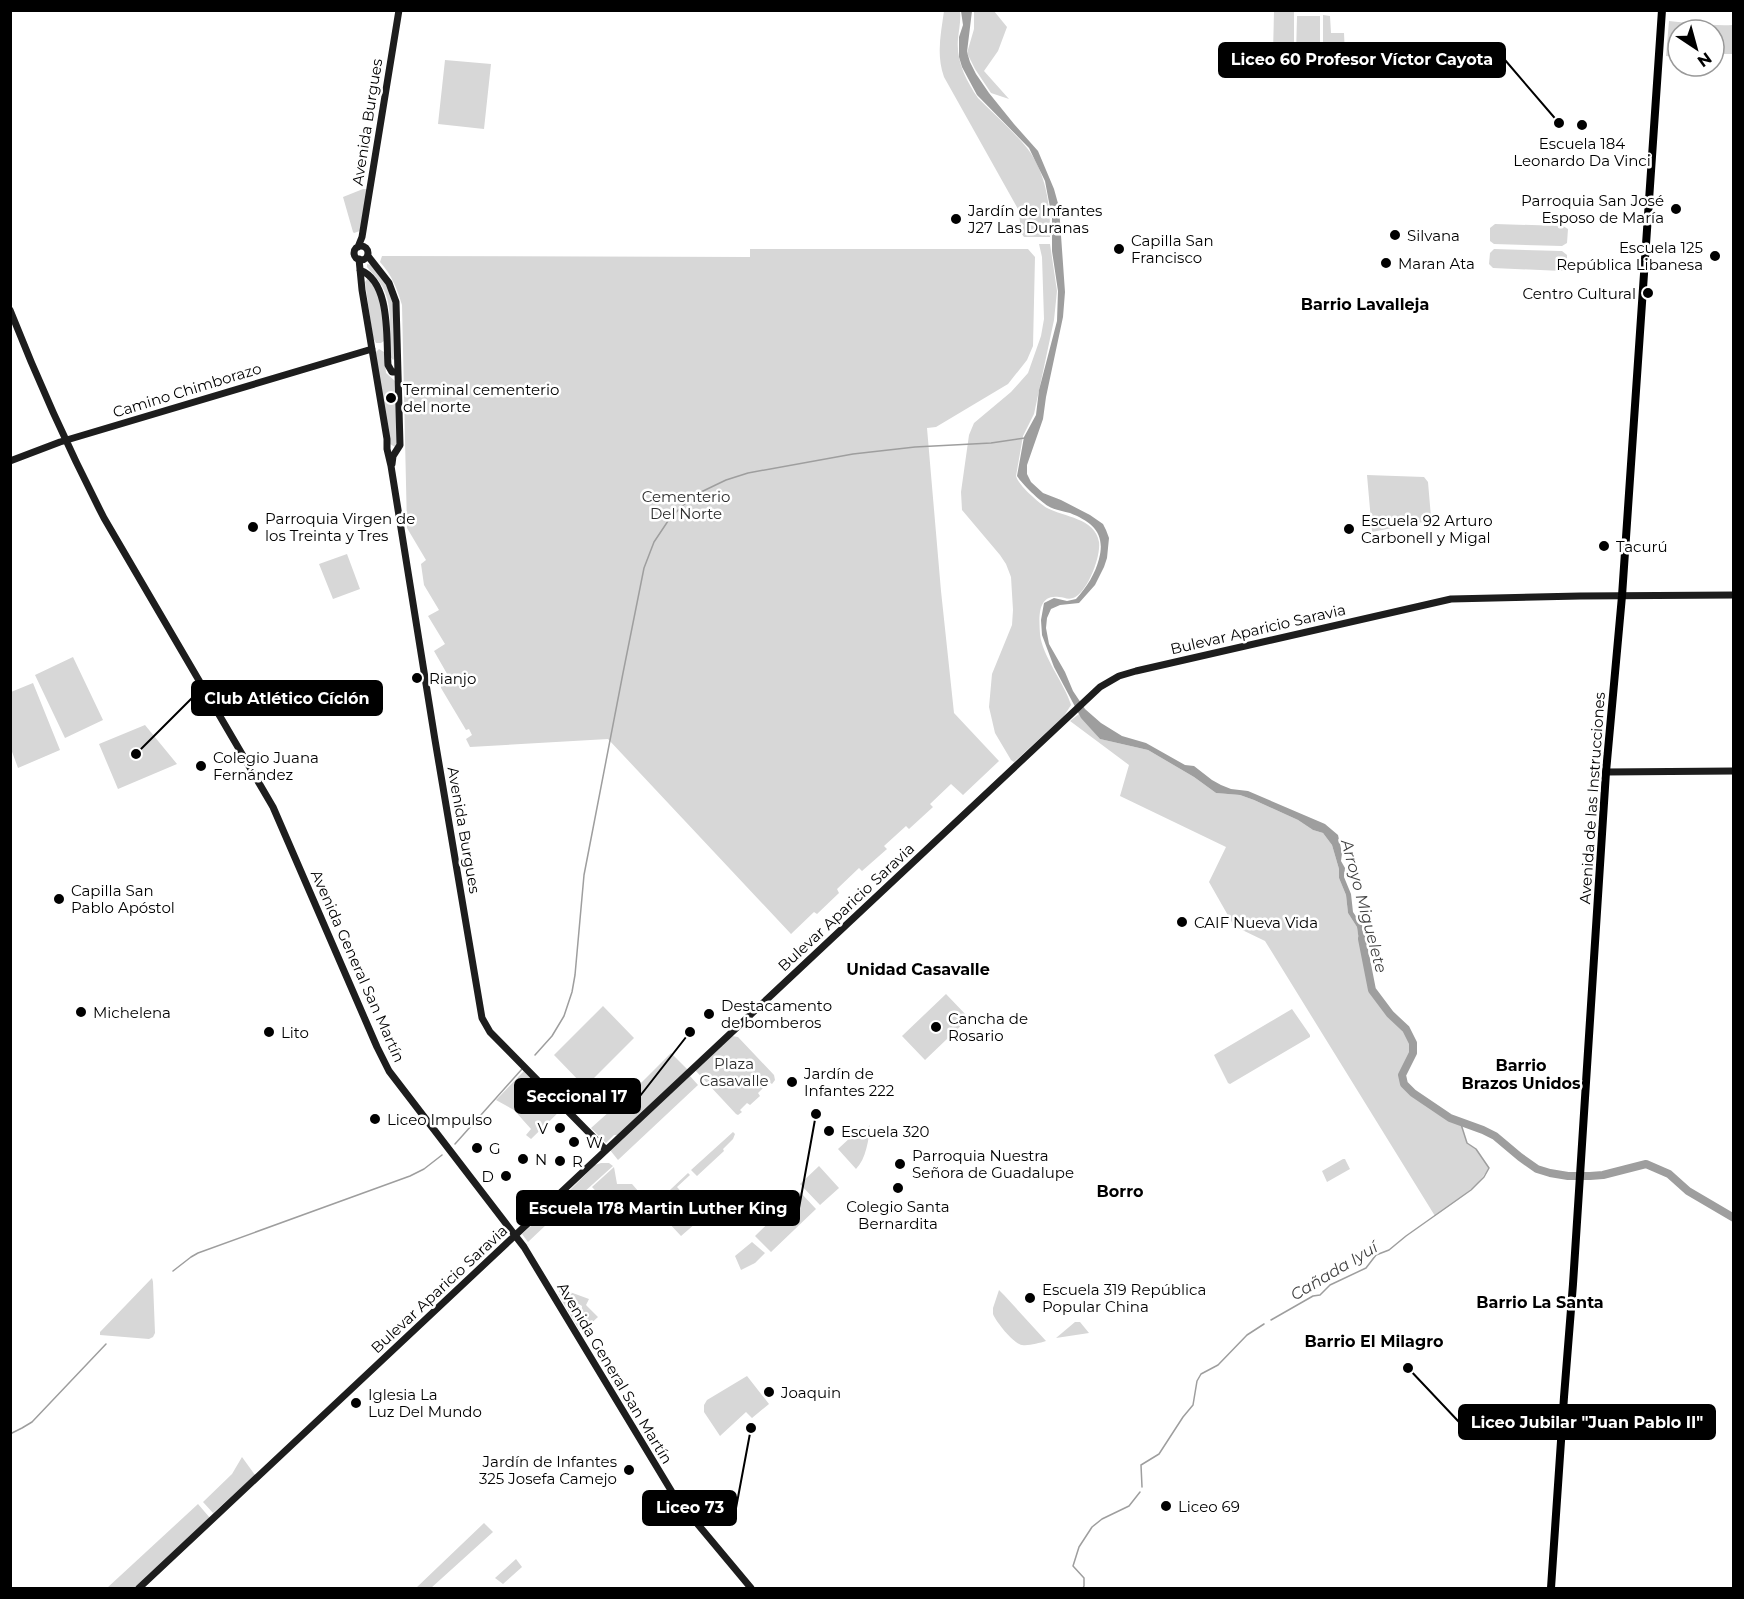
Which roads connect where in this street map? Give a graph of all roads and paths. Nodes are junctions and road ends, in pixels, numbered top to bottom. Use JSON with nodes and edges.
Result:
{"nodes":[{"id":1,"x":399,"y":10,"type":"edge"},
{"id":2,"x":1662,"y":10,"type":"edge"},
{"id":3,"x":361,"y":247,"type":"junction"},
{"id":4,"x":368,"y":256,"type":"junction"},
{"id":5,"x":359,"y":259,"type":"junction"},
{"id":6,"x":360,"y":270,"type":"junction"},
{"id":7,"x":10,"y":310,"type":"edge"},
{"id":8,"x":372,"y":349,"type":"junction"},
{"id":9,"x":398,"y":372,"type":"junction"},
{"id":10,"x":66,"y":440,"type":"junction"},
{"id":11,"x":387,"y":444,"type":"junction"},
{"id":12,"x":398,"y":449,"type":"junction"},
{"id":13,"x":10,"y":461,"type":"edge"},
{"id":14,"x":391,"y":466,"type":"junction"},
{"id":15,"x":1734,"y":595,"type":"edge"},
{"id":16,"x":1622,"y":596,"type":"junction"},
{"id":17,"x":1734,"y":771,"type":"edge"},
{"id":18,"x":1606,"y":772,"type":"junction"},
{"id":19,"x":606,"y":1150,"type":"junction"},
{"id":20,"x":515,"y":1236,"type":"junction"},
{"id":21,"x":140,"y":1588,"type":"edge"},
{"id":22,"x":752,"y":1588,"type":"edge"},
{"id":23,"x":1551,"y":1588,"type":"edge"}],
"edges":[{"from":1,"to":3,"type":"street","name":"Avenida Burgues"},
{"from":2,"to":16,"type":"main road","name":"Avenida de las Instrucciones"},
{"from":3,"to":4,"type":"street"},
{"from":3,"to":5,"type":"street"},
{"from":4,"to":5,"type":"street"},
{"from":4,"to":9,"type":"street"},
{"from":5,"to":6,"type":"street","name":"Avenida Burgues"},
{"from":6,"to":8,"type":"street","name":"Avenida Burgues"},
{"from":6,"to":9,"type":"street"},
{"from":7,"to":10,"type":"street","name":"Avenida General San Martín"},
{"from":8,"to":10,"type":"street","name":"Camino Chimborazo"},
{"from":8,"to":11,"type":"street","name":"Avenida Burgues"},
{"from":9,"to":12,"type":"street"},
{"from":10,"to":13,"type":"street","name":"Camino Chimborazo"},
{"from":10,"to":20,"type":"street","name":"Avenida General San Martín"},
{"from":11,"to":12,"type":"street"},
{"from":11,"to":14,"type":"street","name":"Avenida Burgues"},
{"from":12,"to":14,"type":"street"},
{"from":14,"to":19,"type":"street","name":"Avenida Burgues"},
{"from":15,"to":16,"type":"street","name":"Bulevar Aparicio Saravia"},
{"from":16,"to":18,"type":"main road","name":"Avenida de las Instrucciones"},
{"from":16,"to":19,"type":"street","name":"Bulevar Aparicio Saravia"},
{"from":17,"to":18,"type":"street"},
{"from":18,"to":23,"type":"main road","name":"Avenida de las Instrucciones"},
{"from":19,"to":20,"type":"street","name":"Bulevar Aparicio Saravia"},
{"from":20,"to":21,"type":"street","name":"Bulevar Aparicio Saravia"},
{"from":20,"to":22,"type":"street","name":"Avenida General San Martín"}]}
